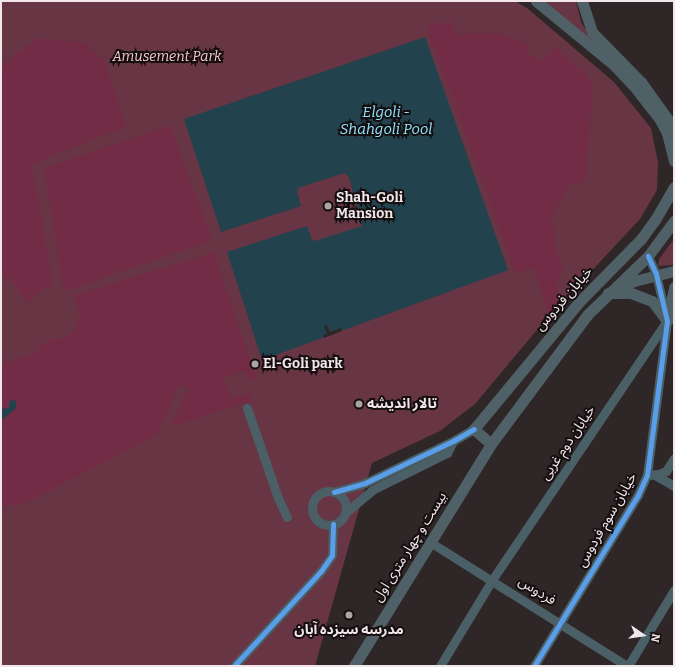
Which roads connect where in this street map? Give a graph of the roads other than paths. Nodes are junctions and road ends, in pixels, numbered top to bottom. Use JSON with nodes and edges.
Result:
{"nodes":[{"id":1,"x":536,"y":1,"type":"edge"},
{"id":2,"x":582,"y":1,"type":"edge"},
{"id":3,"x":674,"y":128,"type":"edge"},
{"id":4,"x":674,"y":161,"type":"edge"},
{"id":5,"x":674,"y":187,"type":"edge"},
{"id":6,"x":674,"y":221,"type":"edge"},
{"id":7,"x":648,"y":256,"type":"junction"},
{"id":8,"x":674,"y":271,"type":"edge"},
{"id":9,"x":656,"y":274,"type":"junction"},
{"id":10,"x":674,"y":287,"type":"edge"},
{"id":11,"x":608,"y":293,"type":"junction"},
{"id":12,"x":667,"y":321,"type":"junction"},
{"id":13,"x":247,"y":408,"type":"dead end"},
{"id":14,"x":474,"y":429,"type":"junction"},
{"id":15,"x":453,"y":441,"type":"junction"},
{"id":16,"x":491,"y":444,"type":"junction"},
{"id":17,"x":674,"y":458,"type":"edge"},
{"id":18,"x":651,"y":475,"type":"junction"},
{"id":19,"x":674,"y":486,"type":"edge"},
{"id":20,"x":334,"y":492,"type":"junction"},
{"id":21,"x":345,"y":513,"type":"junction"},
{"id":22,"x":288,"y":517,"type":"dead end"},
{"id":23,"x":333,"y":524,"type":"junction"},
{"id":24,"x":430,"y":542,"type":"junction"},
{"id":25,"x":492,"y":580,"type":"junction"},
{"id":26,"x":674,"y":590,"type":"edge"},
{"id":27,"x":561,"y":623,"type":"junction"},
{"id":28,"x":234,"y":666,"type":"edge"},
{"id":29,"x":354,"y":666,"type":"edge"},
{"id":30,"x":440,"y":666,"type":"edge"},
{"id":31,"x":534,"y":666,"type":"edge"},
{"id":32,"x":628,"y":666,"type":"edge"}],
"edges":[{"from":1,"to":4,"type":"main road"},
{"from":2,"to":3,"type":"main road"},
{"from":5,"to":14,"type":"main road","name":"خیابان فردوس"},
{"from":6,"to":7,"type":"main road","name":"خیابان فردوس"},
{"from":7,"to":9,"type":"street","name":"خیابان سوم فردوس"},
{"from":7,"to":11,"type":"main road","name":"خیابان فردوس"},
{"from":8,"to":9,"type":"main road"},
{"from":9,"to":11,"type":"main road"},
{"from":9,"to":12,"type":"street","name":"خیابان سوم فردوس"},
{"from":10,"to":12,"type":"main road"},
{"from":11,"to":12,"type":"main road"},
{"from":11,"to":16,"type":"main road","name":"خیابان فردوس"},
{"from":12,"to":18,"type":"street","name":"خیابان سوم فردوس"},
{"from":12,"to":25,"type":"street","name":"خیابان دوم غربی"},
{"from":13,"to":22,"type":"street"},
{"from":14,"to":15,"type":"street"},
{"from":14,"to":16,"type":"main road"},
{"from":15,"to":20,"type":"street"},
{"from":15,"to":21,"type":"street"},
{"from":16,"to":24,"type":"main road","name":"بیست و چهار متری اول"},
{"from":17,"to":18,"type":"street"},
{"from":18,"to":19,"type":"street"},
{"from":18,"to":27,"type":"street","name":"خیابان سوم فردوس"},
{"from":20,"to":21,"type":"street"},
{"from":20,"to":23,"type":"street"},
{"from":21,"to":23,"type":"street"},
{"from":23,"to":28,"type":"street"},
{"from":24,"to":25,"type":"street","name":"فردوس"},
{"from":24,"to":29,"type":"main road","name":"بیست و چهار متری اول"},
{"from":25,"to":27,"type":"street","name":"فردوس"},
{"from":25,"to":30,"type":"street","name":"خیابان دوم غربی"},
{"from":26,"to":32,"type":"street"},
{"from":27,"to":31,"type":"street","name":"خیابان سوم فردوس"},
{"from":27,"to":32,"type":"street","name":"فردوس"}]}
